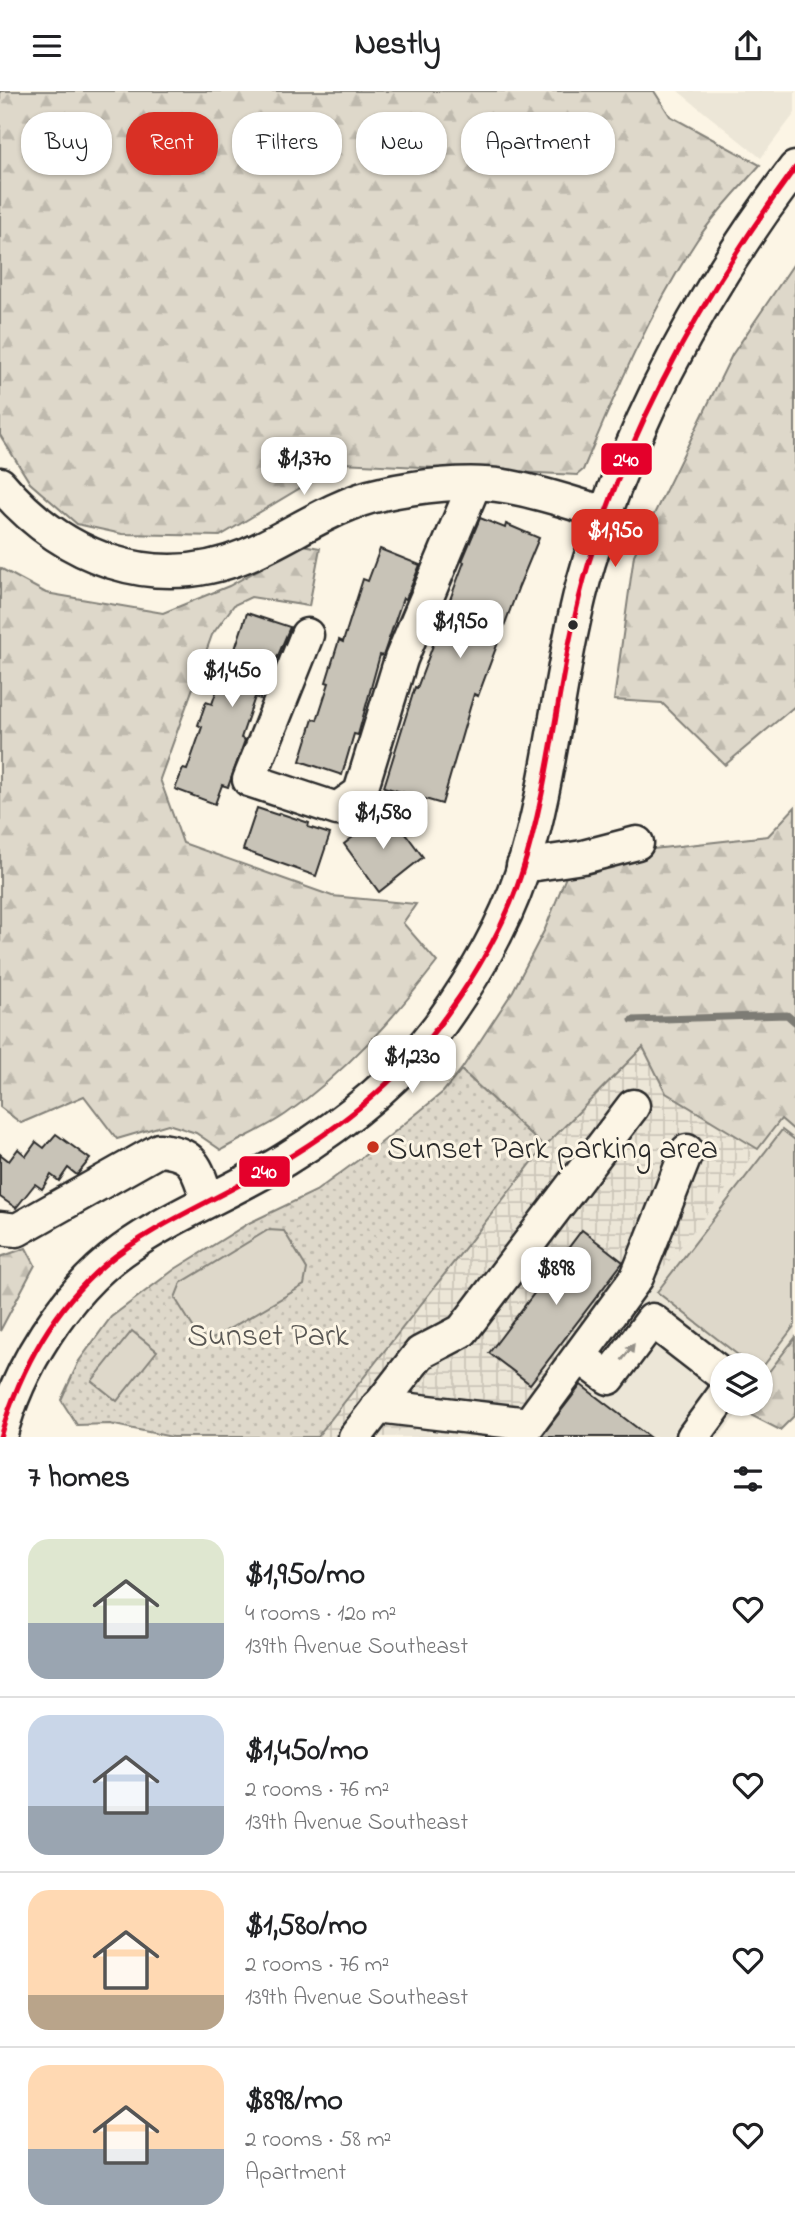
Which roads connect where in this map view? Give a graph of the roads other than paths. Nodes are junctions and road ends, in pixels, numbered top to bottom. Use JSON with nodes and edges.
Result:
{"nodes":[{"id":1,"x":795,"y":169,"type":"edge"},
{"id":2,"x":0,"y":484,"type":"edge"},
{"id":3,"x":474,"y":485,"type":"junction"},
{"id":4,"x":606,"y":513,"type":"junction"},
{"id":5,"x":307,"y":635,"type":"dead end"},
{"id":6,"x":637,"y":843,"type":"dead end"},
{"id":7,"x":523,"y":866,"type":"junction"},
{"id":8,"x":633,"y":1105,"type":"dead end"},
{"id":9,"x":687,"y":1151,"type":"dead end"},
{"id":10,"x":208,"y":1200,"type":"junction"},
{"id":11,"x":0,"y":1229,"type":"edge"},
{"id":12,"x":580,"y":1357,"type":"junction"},
{"id":13,"x":710,"y":1365,"type":"edge"},
{"id":14,"x":378,"y":1406,"type":"junction"},
{"id":15,"x":710,"y":1414,"type":"edge"},
{"id":16,"x":525,"y":1431,"type":"edge"},
{"id":17,"x":0,"y":1437,"type":"edge"},
{"id":18,"x":355,"y":1437,"type":"edge"},
{"id":19,"x":693,"y":1437,"type":"edge"}],
"edges":[{"from":1,"to":4,"type":"street"},
{"from":2,"to":3,"type":"street"},
{"from":3,"to":4,"type":"street"},
{"from":3,"to":5,"type":"street"},
{"from":4,"to":7,"type":"street"},
{"from":6,"to":7,"type":"street"},
{"from":7,"to":10,"type":"street"},
{"from":8,"to":14,"type":"street"},
{"from":9,"to":12,"type":"street"},
{"from":10,"to":11,"type":"street"},
{"from":10,"to":17,"type":"street"},
{"from":12,"to":13,"type":"street","one_way":true},
{"from":12,"to":16,"type":"street"},
{"from":14,"to":16,"type":"street"},
{"from":14,"to":18,"type":"street"},
{"from":15,"to":19,"type":"street"}]}
